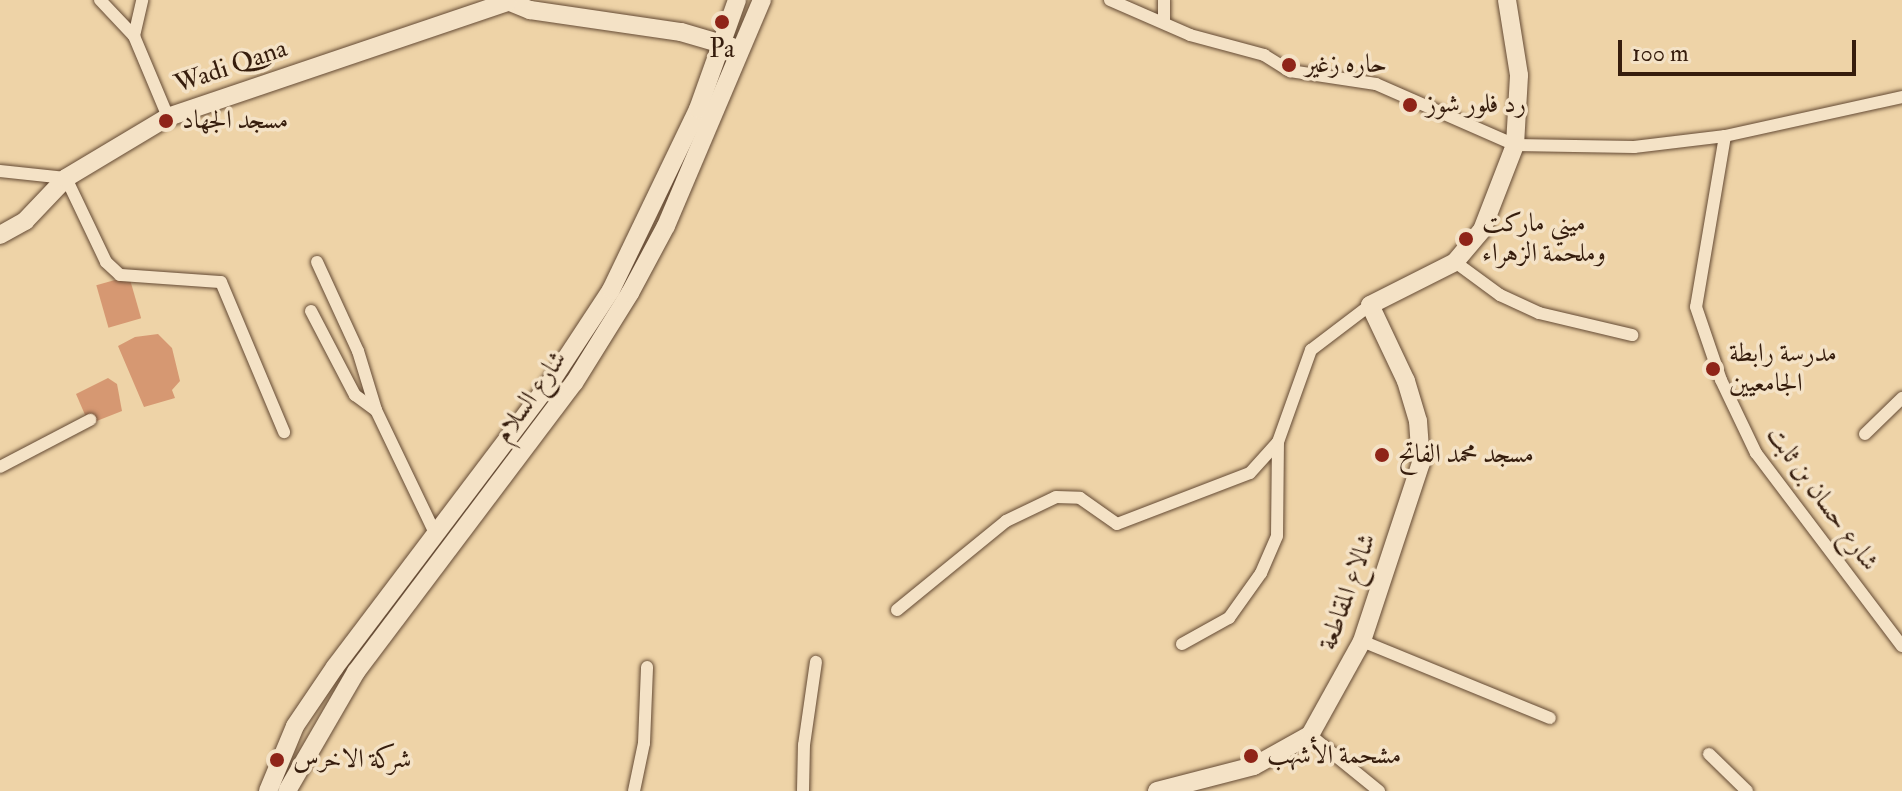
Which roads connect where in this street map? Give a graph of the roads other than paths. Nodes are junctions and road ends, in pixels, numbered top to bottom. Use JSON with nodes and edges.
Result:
{"nodes":[{"id":1,"x":100,"y":0,"type":"edge"},
{"id":2,"x":142,"y":0,"type":"edge"},
{"id":3,"x":737,"y":0,"type":"edge"},
{"id":4,"x":762,"y":0,"type":"edge"},
{"id":5,"x":1110,"y":0,"type":"edge"},
{"id":6,"x":1164,"y":0,"type":"edge"},
{"id":7,"x":1507,"y":0,"type":"edge"},
{"id":8,"x":506,"y":1,"type":"edge"},
{"id":9,"x":1164,"y":20,"type":"junction"},
{"id":10,"x":134,"y":36,"type":"junction"},
{"id":11,"x":722,"y":43,"type":"junction"},
{"id":12,"x":740,"y":51,"type":"junction"},
{"id":13,"x":1902,"y":97,"type":"edge"},
{"id":14,"x":168,"y":117,"type":"junction"},
{"id":15,"x":1725,"y":136,"type":"junction"},
{"id":16,"x":1515,"y":145,"type":"junction"},
{"id":17,"x":0,"y":171,"type":"edge"},
{"id":18,"x":66,"y":178,"type":"junction"},
{"id":19,"x":0,"y":235,"type":"edge"},
{"id":20,"x":317,"y":262,"type":"dead end"},
{"id":21,"x":1455,"y":262,"type":"junction"},
{"id":22,"x":1370,"y":305,"type":"junction"},
{"id":23,"x":311,"y":311,"type":"dead end"},
{"id":24,"x":1632,"y":335,"type":"dead end"},
{"id":25,"x":1902,"y":398,"type":"edge"},
{"id":26,"x":376,"y":410,"type":"junction"},
{"id":27,"x":90,"y":420,"type":"dead end"},
{"id":28,"x":284,"y":432,"type":"dead end"},
{"id":29,"x":1865,"y":434,"type":"dead end"},
{"id":30,"x":1278,"y":442,"type":"junction"},
{"id":31,"x":0,"y":467,"type":"edge"},
{"id":32,"x":435,"y":533,"type":"junction"},
{"id":33,"x":897,"y":610,"type":"dead end"},
{"id":34,"x":1362,"y":641,"type":"junction"},
{"id":35,"x":1182,"y":644,"type":"dead end"},
{"id":36,"x":1902,"y":646,"type":"edge"},
{"id":37,"x":816,"y":662,"type":"dead end"},
{"id":38,"x":647,"y":667,"type":"dead end"},
{"id":39,"x":1550,"y":718,"type":"dead end"},
{"id":40,"x":1310,"y":735,"type":"junction"},
{"id":41,"x":1709,"y":754,"type":"dead end"},
{"id":42,"x":268,"y":791,"type":"edge"},
{"id":43,"x":287,"y":791,"type":"edge"},
{"id":44,"x":634,"y":791,"type":"edge"},
{"id":45,"x":803,"y":791,"type":"edge"},
{"id":46,"x":1157,"y":791,"type":"edge"},
{"id":47,"x":1379,"y":791,"type":"edge"},
{"id":48,"x":1747,"y":791,"type":"edge"}],
"edges":[{"from":1,"to":10,"type":"street"},
{"from":2,"to":10,"type":"street"},
{"from":3,"to":11,"type":"main road","name":"شارع السلام"},
{"from":4,"to":12,"type":"main road","name":"شارع السلام"},
{"from":5,"to":9,"type":"street"},
{"from":6,"to":9,"type":"street"},
{"from":7,"to":16,"type":"main road"},
{"from":8,"to":11,"type":"main road"},
{"from":8,"to":14,"type":"main road","name":"Wadi Qana"},
{"from":9,"to":16,"type":"street"},
{"from":10,"to":14,"type":"street"},
{"from":11,"to":12,"type":"main road"},
{"from":11,"to":32,"type":"main road","name":"شارع السلام"},
{"from":12,"to":43,"type":"main road","name":"شارع السلام"},
{"from":13,"to":15,"type":"street"},
{"from":14,"to":18,"type":"main road","name":"Wadi Qana"},
{"from":15,"to":16,"type":"street"},
{"from":15,"to":36,"type":"street","name":"شارع حسان بن ثابت"},
{"from":16,"to":21,"type":"main road"},
{"from":17,"to":18,"type":"street"},
{"from":18,"to":19,"type":"main road","name":"Wadi Qana"},
{"from":18,"to":28,"type":"street"},
{"from":20,"to":26,"type":"street"},
{"from":21,"to":22,"type":"main road"},
{"from":21,"to":24,"type":"street"},
{"from":22,"to":30,"type":"street"},
{"from":22,"to":34,"type":"main road","name":"شالاع المقاطعة"},
{"from":23,"to":26,"type":"street"},
{"from":25,"to":29,"type":"street"},
{"from":26,"to":32,"type":"street"},
{"from":27,"to":31,"type":"street"},
{"from":30,"to":33,"type":"street"},
{"from":30,"to":35,"type":"street"},
{"from":32,"to":42,"type":"main road","name":"شارع السلام"},
{"from":34,"to":39,"type":"street"},
{"from":34,"to":40,"type":"main road","name":"شالاع المقاطعة"},
{"from":37,"to":45,"type":"street"},
{"from":38,"to":44,"type":"street"},
{"from":40,"to":46,"type":"main road"},
{"from":40,"to":47,"type":"street"},
{"from":41,"to":48,"type":"street"}]}
